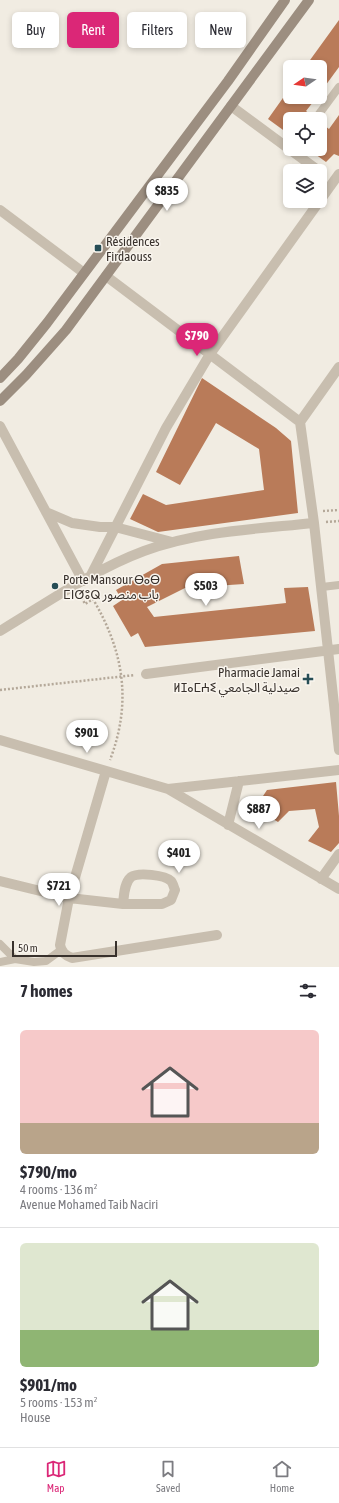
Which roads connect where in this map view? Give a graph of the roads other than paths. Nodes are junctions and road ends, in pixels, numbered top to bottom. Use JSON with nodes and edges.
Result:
{"nodes":[{"id":1,"x":285,"y":0,"type":"edge"},
{"id":2,"x":309,"y":0,"type":"edge"},
{"id":3,"x":339,"y":87,"type":"edge"},
{"id":4,"x":231,"y":106,"type":"junction"},
{"id":5,"x":320,"y":112,"type":"edge"},
{"id":6,"x":308,"y":164,"type":"edge"},
{"id":7,"x":327,"y":176,"type":"edge"},
{"id":8,"x":337,"y":181,"type":"edge"},
{"id":9,"x":0,"y":210,"type":"edge"},
{"id":10,"x":84,"y":273,"type":"junction"},
{"id":11,"x":106,"y":276,"type":"junction"},
{"id":12,"x":210,"y":354,"type":"junction"},
{"id":13,"x":339,"y":367,"type":"edge"},
{"id":14,"x":0,"y":378,"type":"edge"},
{"id":15,"x":0,"y":401,"type":"edge"},
{"id":16,"x":300,"y":422,"type":"junction"},
{"id":17,"x":0,"y":426,"type":"edge"},
{"id":18,"x":46,"y":512,"type":"junction"},
{"id":19,"x":314,"y":523,"type":"junction"},
{"id":20,"x":115,"y":527,"type":"junction"},
{"id":21,"x":172,"y":542,"type":"junction"},
{"id":22,"x":83,"y":581,"type":"junction"},
{"id":23,"x":339,"y":585,"type":"edge"},
{"id":24,"x":322,"y":587,"type":"junction"},
{"id":25,"x":0,"y":631,"type":"edge"},
{"id":26,"x":334,"y":650,"type":"edge"},
{"id":27,"x":146,"y":674,"type":"road end"},
{"id":28,"x":337,"y":707,"type":"edge"},
{"id":29,"x":0,"y":740,"type":"edge"},
{"id":30,"x":339,"y":750,"type":"edge"},
{"id":31,"x":339,"y":770,"type":"edge"},
{"id":32,"x":106,"y":771,"type":"junction"},
{"id":33,"x":239,"y":781,"type":"junction"},
{"id":34,"x":168,"y":789,"type":"junction"},
{"id":35,"x":228,"y":825,"type":"junction"},
{"id":36,"x":339,"y":854,"type":"edge"},
{"id":37,"x":321,"y":878,"type":"junction"},
{"id":38,"x":0,"y":881,"type":"edge"},
{"id":39,"x":339,"y":889,"type":"edge"},
{"id":40,"x":69,"y":898,"type":"junction"},
{"id":41,"x":123,"y":904,"type":"junction"},
{"id":42,"x":217,"y":935,"type":"dead end"},
{"id":43,"x":0,"y":944,"type":"edge"},
{"id":44,"x":61,"y":950,"type":"junction"},
{"id":45,"x":15,"y":959,"type":"junction"},
{"id":46,"x":0,"y":962,"type":"edge"}],
"edges":[{"from":1,"to":10,"type":"street"},
{"from":2,"to":4,"type":"street"},
{"from":3,"to":5,"type":"lane"},
{"from":4,"to":6,"type":"street"},
{"from":4,"to":11,"type":"street"},
{"from":7,"to":8,"type":"street"},
{"from":8,"to":12,"type":"street"},
{"from":9,"to":10,"type":"street"},
{"from":10,"to":14,"type":"street"},
{"from":11,"to":12,"type":"street"},
{"from":11,"to":15,"type":"street"},
{"from":12,"to":16,"type":"street"},
{"from":12,"to":20,"type":"street"},
{"from":13,"to":16,"type":"street"},
{"from":16,"to":19,"type":"street"},
{"from":17,"to":18,"type":"street"},
{"from":18,"to":20,"type":"street"},
{"from":18,"to":22,"type":"street"},
{"from":19,"to":21,"type":"street"},
{"from":19,"to":24,"type":"street"},
{"from":20,"to":21,"type":"street"},
{"from":20,"to":22,"type":"street"},
{"from":21,"to":22,"type":"street"},
{"from":22,"to":25,"type":"street"},
{"from":23,"to":24,"type":"lane"},
{"from":24,"to":26,"type":"street"},
{"from":26,"to":27,"type":"street"},
{"from":26,"to":28,"type":"street"},
{"from":28,"to":30,"type":"street"},
{"from":29,"to":32,"type":"street"},
{"from":31,"to":33,"type":"street"},
{"from":32,"to":34,"type":"street"},
{"from":32,"to":40,"type":"street"},
{"from":33,"to":34,"type":"street"},
{"from":33,"to":35,"type":"street"},
{"from":34,"to":35,"type":"street"},
{"from":35,"to":37,"type":"street"},
{"from":36,"to":37,"type":"street"},
{"from":37,"to":39,"type":"street"},
{"from":38,"to":40,"type":"street"},
{"from":40,"to":41,"type":"street"},
{"from":40,"to":44,"type":"street"},
{"from":41,"to":41,"type":"street"},
{"from":42,"to":44,"type":"street"},
{"from":43,"to":45,"type":"lane"},
{"from":44,"to":45,"type":"lane"},
{"from":45,"to":46,"type":"lane"}]}
